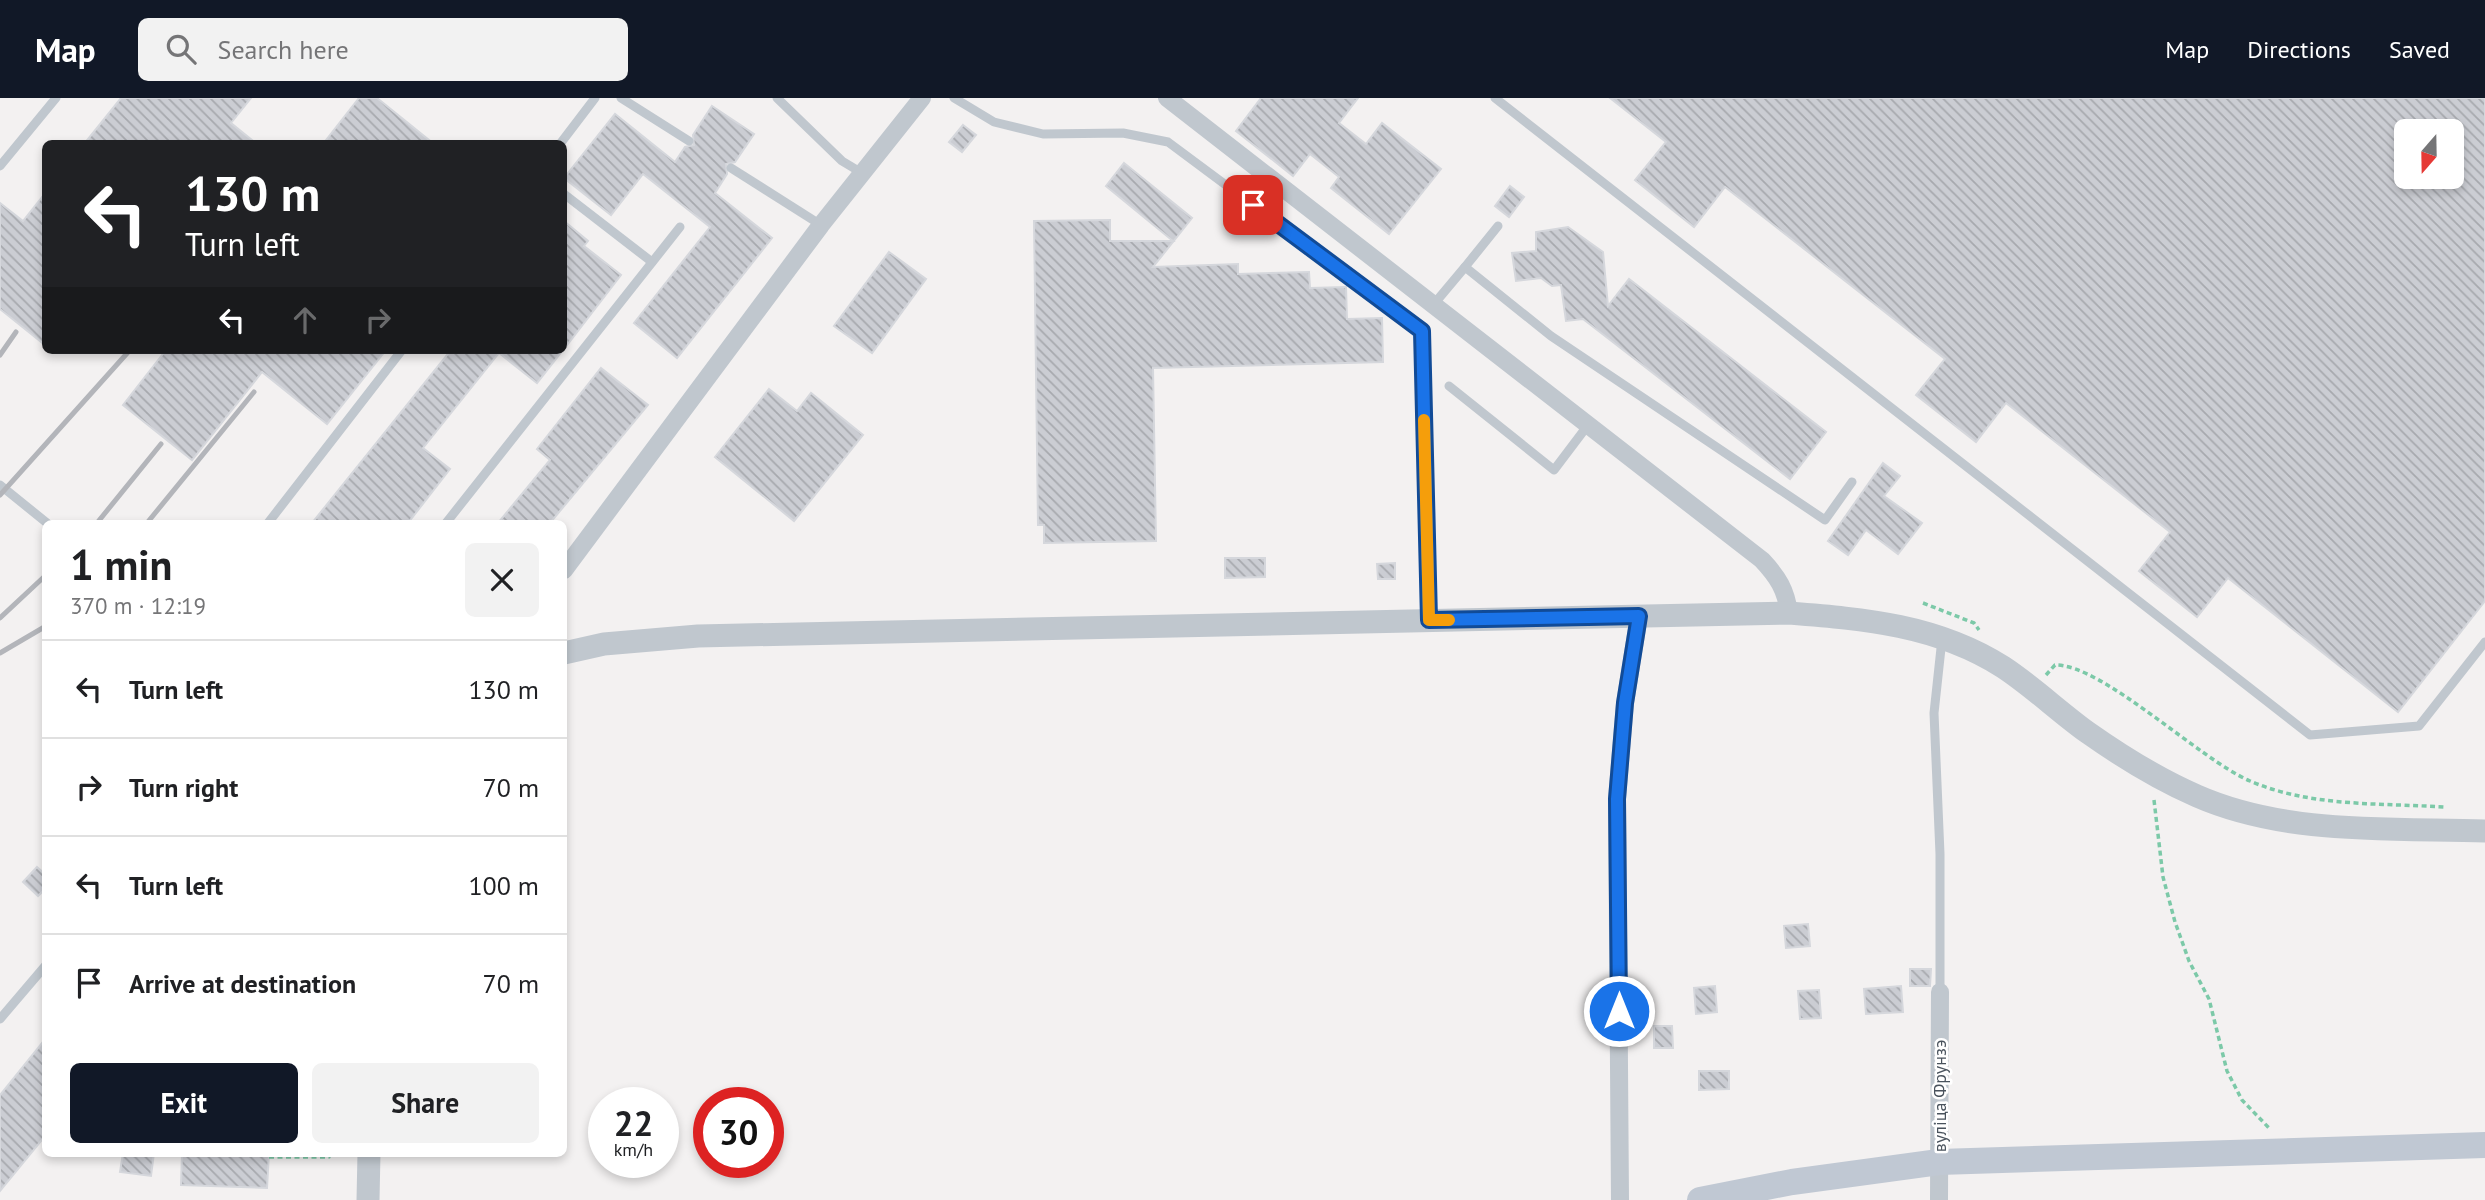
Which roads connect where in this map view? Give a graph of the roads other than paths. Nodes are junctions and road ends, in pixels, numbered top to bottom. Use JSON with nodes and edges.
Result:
{"nodes":[{"id":1,"x":55,"y":98,"type":"edge"},
{"id":2,"x":595,"y":98,"type":"edge"},
{"id":3,"x":621,"y":98,"type":"edge"},
{"id":4,"x":778,"y":98,"type":"edge"},
{"id":5,"x":922,"y":98,"type":"edge"},
{"id":6,"x":954,"y":98,"type":"edge"},
{"id":7,"x":1167,"y":98,"type":"edge"},
{"id":8,"x":1495,"y":98,"type":"edge"},
{"id":9,"x":563,"y":140,"type":"edge"},
{"id":10,"x":689,"y":141,"type":"dead end"},
{"id":11,"x":0,"y":166,"type":"edge"},
{"id":12,"x":731,"y":168,"type":"dead end"},
{"id":13,"x":862,"y":173,"type":"junction"},
{"id":14,"x":567,"y":196,"type":"edge"},
{"id":15,"x":821,"y":225,"type":"junction"},
{"id":16,"x":1497,"y":226,"type":"dead end"},
{"id":17,"x":680,"y":227,"type":"dead end"},
{"id":18,"x":652,"y":262,"type":"junction"},
{"id":19,"x":1465,"y":267,"type":"junction"},
{"id":20,"x":1434,"y":304,"type":"junction"},
{"id":21,"x":399,"y":354,"type":"edge"},
{"id":22,"x":1449,"y":386,"type":"dead end"},
{"id":23,"x":1588,"y":425,"type":"junction"},
{"id":24,"x":1852,"y":482,"type":"dead end"},
{"id":25,"x":0,"y":485,"type":"edge"},
{"id":26,"x":43,"y":520,"type":"edge"},
{"id":27,"x":270,"y":520,"type":"edge"},
{"id":28,"x":448,"y":520,"type":"edge"},
{"id":29,"x":567,"y":565,"type":"edge"},
{"id":30,"x":1789,"y":613,"type":"junction"},
{"id":31,"x":1639,"y":616,"type":"junction"},
{"id":32,"x":1429,"y":620,"type":"junction"},
{"id":33,"x":1942,"y":637,"type":"junction"},
{"id":34,"x":2485,"y":642,"type":"edge"},
{"id":35,"x":567,"y":652,"type":"edge"},
{"id":36,"x":2485,"y":831,"type":"edge"},
{"id":37,"x":42,"y":970,"type":"edge"},
{"id":38,"x":1940,"y":992,"type":"joint"},
{"id":39,"x":0,"y":1019,"type":"edge"},
{"id":40,"x":2485,"y":1145,"type":"edge"},
{"id":41,"x":369,"y":1157,"type":"edge"},
{"id":42,"x":1939,"y":1162,"type":"junction"},
{"id":43,"x":368,"y":1200,"type":"edge"},
{"id":44,"x":1620,"y":1200,"type":"edge"},
{"id":45,"x":1700,"y":1200,"type":"edge"},
{"id":46,"x":1940,"y":1200,"type":"edge"}],
"edges":[{"from":1,"to":11,"type":"lane"},
{"from":2,"to":9,"type":"lane"},
{"from":3,"to":10,"type":"lane"},
{"from":4,"to":13,"type":"lane"},
{"from":5,"to":13,"type":"street"},
{"from":6,"to":32,"type":"lane"},
{"from":7,"to":20,"type":"street"},
{"from":8,"to":34,"type":"lane"},
{"from":12,"to":15,"type":"lane"},
{"from":13,"to":15,"type":"street"},
{"from":14,"to":18,"type":"lane"},
{"from":15,"to":29,"type":"street"},
{"from":16,"to":19,"type":"lane"},
{"from":17,"to":18,"type":"lane"},
{"from":18,"to":28,"type":"lane"},
{"from":19,"to":20,"type":"lane"},
{"from":19,"to":24,"type":"lane"},
{"from":20,"to":23,"type":"street"},
{"from":21,"to":27,"type":"lane"},
{"from":22,"to":23,"type":"lane"},
{"from":23,"to":30,"type":"street"},
{"from":25,"to":26,"type":"lane"},
{"from":30,"to":31,"type":"street"},
{"from":30,"to":33,"type":"street"},
{"from":31,"to":32,"type":"street"},
{"from":31,"to":44,"type":"street"},
{"from":32,"to":35,"type":"street"},
{"from":33,"to":36,"type":"street"},
{"from":33,"to":38,"type":"lane"},
{"from":37,"to":39,"type":"lane"},
{"from":38,"to":42,"type":"street","name":"вуліца Фрунзэ"},
{"from":40,"to":42,"type":"main road"},
{"from":41,"to":43,"type":"street"},
{"from":42,"to":45,"type":"main road"},
{"from":42,"to":46,"type":"street","name":"вуліца Фрунзэ"}]}
